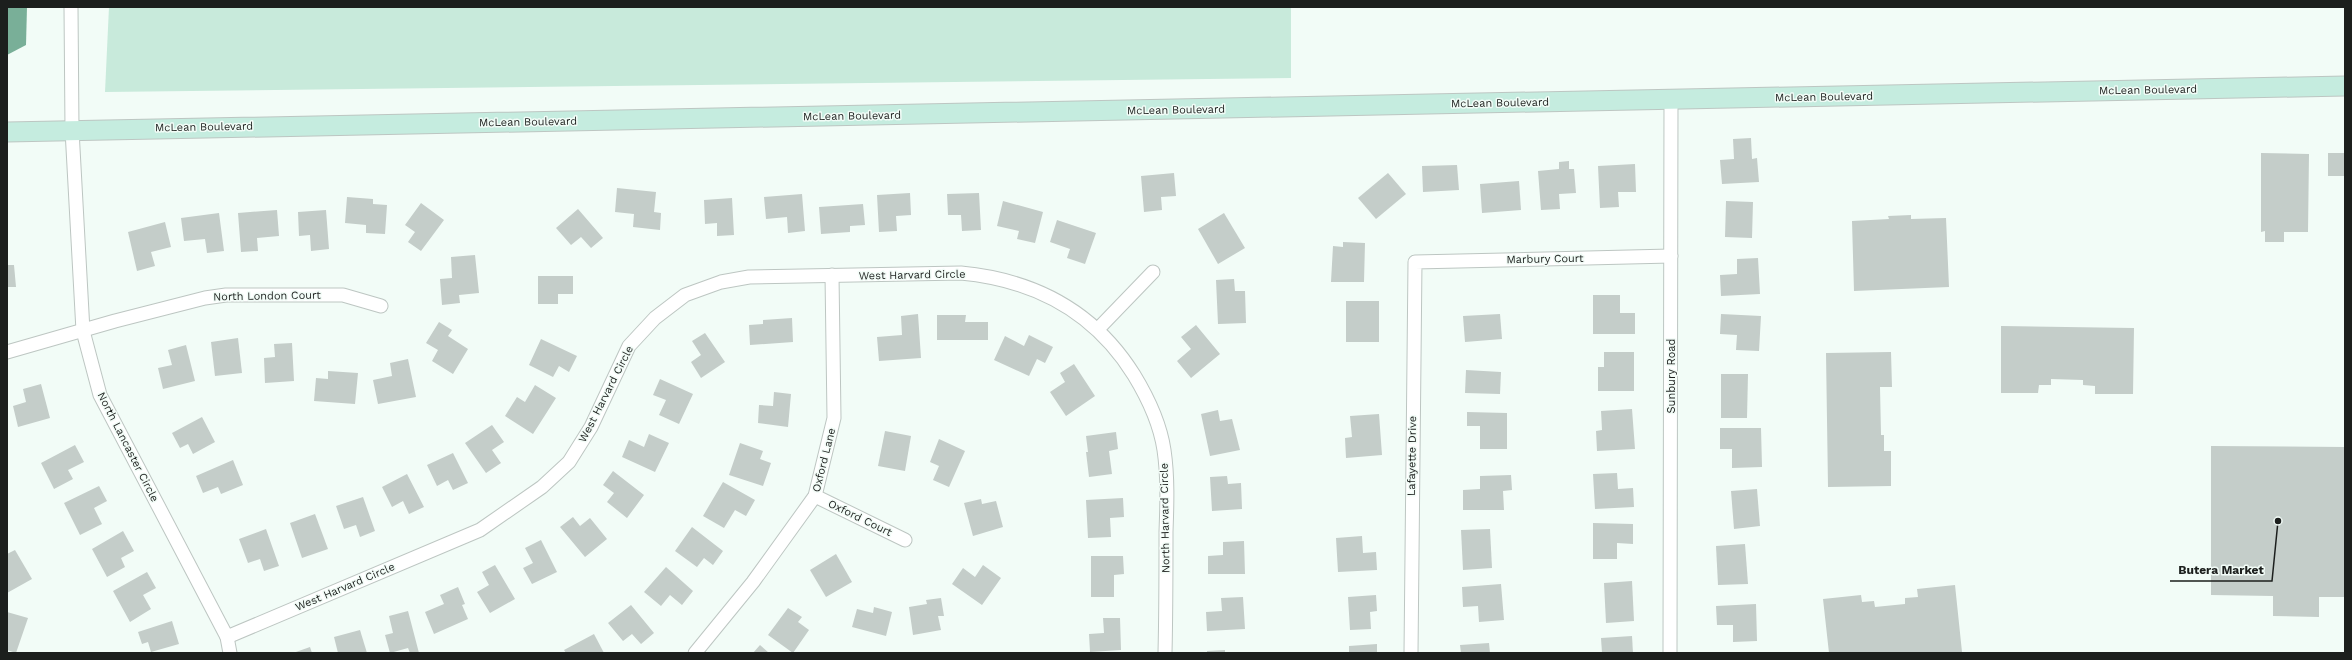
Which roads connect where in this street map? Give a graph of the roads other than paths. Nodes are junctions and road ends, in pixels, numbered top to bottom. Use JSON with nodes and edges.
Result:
{"nodes":[{"id":1,"x":71,"y":7,"type":"edge"},
{"id":2,"x":2345,"y":86,"type":"edge"},
{"id":3,"x":1672,"y":100,"type":"junction"},
{"id":4,"x":72,"y":130,"type":"junction"},
{"id":5,"x":7,"y":132,"type":"edge"},
{"id":6,"x":1671,"y":256,"type":"junction"},
{"id":7,"x":1418,"y":262,"type":"joint"},
{"id":8,"x":1153,"y":272,"type":"dead end"},
{"id":9,"x":832,"y":276,"type":"junction"},
{"id":10,"x":381,"y":306,"type":"dead end"},
{"id":11,"x":1098,"y":329,"type":"junction"},
{"id":12,"x":83,"y":331,"type":"junction"},
{"id":13,"x":7,"y":352,"type":"edge"},
{"id":14,"x":815,"y":496,"type":"junction"},
{"id":15,"x":904,"y":540,"type":"dead end"},
{"id":16,"x":227,"y":637,"type":"junction"},
{"id":17,"x":230,"y":653,"type":"edge"},
{"id":18,"x":695,"y":653,"type":"edge"},
{"id":19,"x":1165,"y":653,"type":"edge"},
{"id":20,"x":1412,"y":653,"type":"edge"},
{"id":21,"x":1670,"y":653,"type":"edge"}],
"edges":[{"from":1,"to":4,"type":"street","name":"North Lancaster Circle"},
{"from":2,"to":3,"type":"main road","name":"McLean Boulevard"},
{"from":3,"to":4,"type":"main road","name":"McLean Boulevard"},
{"from":3,"to":6,"type":"street","name":"Sunbury Road"},
{"from":4,"to":5,"type":"main road","name":"McLean Boulevard"},
{"from":4,"to":12,"type":"street","name":"North Lancaster Circle"},
{"from":6,"to":7,"type":"street","name":"Marbury Court"},
{"from":6,"to":21,"type":"street","name":"Sunbury Road"},
{"from":7,"to":20,"type":"street","name":"Lafayette Drive"},
{"from":8,"to":11,"type":"street"},
{"from":9,"to":11,"type":"street","name":"West Harvard Circle"},
{"from":9,"to":14,"type":"street","name":"Oxford Lane"},
{"from":9,"to":16,"type":"street","name":"West Harvard Circle"},
{"from":10,"to":12,"type":"street","name":"North London Court"},
{"from":11,"to":19,"type":"street","name":"North Harvard Circle"},
{"from":12,"to":13,"type":"street","name":"North London Court"},
{"from":12,"to":16,"type":"street","name":"North Lancaster Circle"},
{"from":14,"to":15,"type":"street","name":"Oxford Court"},
{"from":14,"to":18,"type":"street","name":"Oxford Lane"},
{"from":16,"to":17,"type":"street","name":"North Lancaster Circle"}]}
